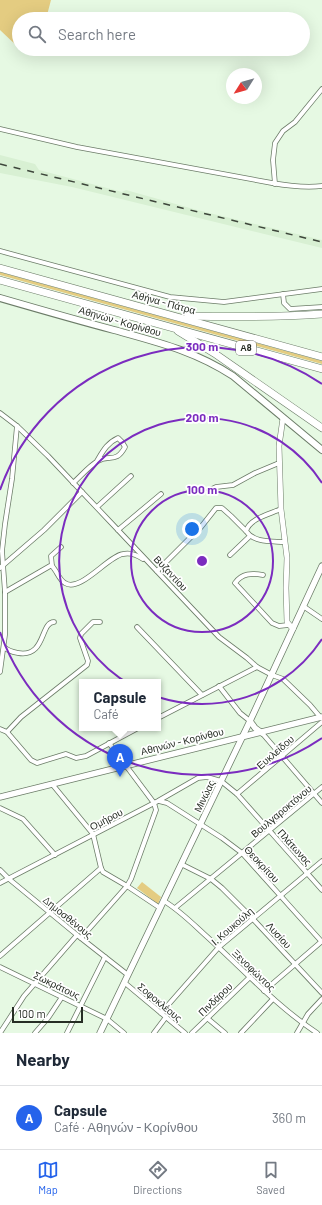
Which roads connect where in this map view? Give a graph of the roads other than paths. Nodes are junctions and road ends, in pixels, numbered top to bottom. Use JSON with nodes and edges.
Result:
{"nodes":[{"id":1,"x":322,"y":89,"type":"edge"},
{"id":2,"x":0,"y":129,"type":"edge"},
{"id":3,"x":275,"y":184,"type":"junction"},
{"id":4,"x":322,"y":186,"type":"edge"},
{"id":5,"x":0,"y":251,"type":"edge"},
{"id":6,"x":0,"y":268,"type":"edge"},
{"id":7,"x":0,"y":280,"type":"edge"},
{"id":8,"x":322,"y":289,"type":"edge"},
{"id":9,"x":283,"y":294,"type":"junction"},
{"id":10,"x":0,"y":298,"type":"edge"},
{"id":11,"x":322,"y":307,"type":"edge"},
{"id":12,"x":322,"y":314,"type":"edge"},
{"id":13,"x":178,"y":317,"type":"junction"},
{"id":14,"x":170,"y":327,"type":"junction"},
{"id":15,"x":322,"y":356,"type":"edge"},
{"id":16,"x":322,"y":369,"type":"edge"},
{"id":17,"x":0,"y":413,"type":"edge"},
{"id":18,"x":283,"y":418,"type":"junction"},
{"id":19,"x":17,"y":426,"type":"junction"},
{"id":20,"x":322,"y":428,"type":"edge"},
{"id":21,"x":322,"y":450,"type":"edge"},
{"id":22,"x":97,"y":461,"type":"junction"},
{"id":23,"x":279,"y":463,"type":"junction"},
{"id":24,"x":131,"y":476,"type":"dead end"},
{"id":25,"x":73,"y":483,"type":"junction"},
{"id":26,"x":212,"y":489,"type":"dead end"},
{"id":27,"x":82,"y":492,"type":"junction"},
{"id":28,"x":161,"y":494,"type":"dead end"},
{"id":29,"x":96,"y":507,"type":"junction"},
{"id":30,"x":281,"y":509,"type":"junction"},
{"id":31,"x":0,"y":521,"type":"edge"},
{"id":32,"x":5,"y":524,"type":"junction"},
{"id":33,"x":118,"y":530,"type":"junction"},
{"id":34,"x":246,"y":531,"type":"junction"},
{"id":35,"x":250,"y":536,"type":"junction"},
{"id":36,"x":284,"y":542,"type":"junction"},
{"id":37,"x":61,"y":547,"type":"dead end"},
{"id":38,"x":230,"y":555,"type":"dead end"},
{"id":39,"x":151,"y":565,"type":"junction"},
{"id":40,"x":2,"y":566,"type":"edge"},
{"id":41,"x":52,"y":566,"type":"junction"},
{"id":42,"x":322,"y":566,"type":"edge"},
{"id":43,"x":157,"y":571,"type":"junction"},
{"id":44,"x":263,"y":575,"type":"dead end"},
{"id":45,"x":6,"y":592,"type":"junction"},
{"id":46,"x":304,"y":606,"type":"junction"},
{"id":47,"x":322,"y":619,"type":"edge"},
{"id":48,"x":0,"y":620,"type":"edge"},
{"id":49,"x":54,"y":622,"type":"dead end"},
{"id":50,"x":100,"y":622,"type":"dead end"},
{"id":51,"x":4,"y":624,"type":"junction"},
{"id":52,"x":137,"y":627,"type":"dead end"},
{"id":53,"x":291,"y":627,"type":"junction"},
{"id":54,"x":4,"y":647,"type":"junction"},
{"id":55,"x":256,"y":667,"type":"junction"},
{"id":56,"x":0,"y":672,"type":"edge"},
{"id":57,"x":272,"y":675,"type":"junction"},
{"id":58,"x":219,"y":686,"type":"junction"},
{"id":59,"x":202,"y":695,"type":"junction"},
{"id":60,"x":161,"y":716,"type":"edge"},
{"id":61,"x":322,"y":719,"type":"edge"},
{"id":62,"x":250,"y":721,"type":"junction"},
{"id":63,"x":0,"y":728,"type":"edge"},
{"id":64,"x":132,"y":731,"type":"edge"},
{"id":65,"x":7,"y":732,"type":"junction"},
{"id":66,"x":262,"y":733,"type":"junction"},
{"id":67,"x":243,"y":736,"type":"junction"},
{"id":68,"x":109,"y":743,"type":"junction"},
{"id":69,"x":282,"y":757,"type":"junction"},
{"id":70,"x":126,"y":766,"type":"junction"},
{"id":71,"x":222,"y":781,"type":"junction"},
{"id":72,"x":52,"y":784,"type":"junction"},
{"id":73,"x":322,"y":787,"type":"edge"},
{"id":74,"x":314,"y":793,"type":"junction"},
{"id":75,"x":237,"y":794,"type":"junction"},
{"id":76,"x":0,"y":797,"type":"edge"},
{"id":77,"x":156,"y":802,"type":"junction"},
{"id":78,"x":322,"y":803,"type":"edge"},
{"id":79,"x":0,"y":808,"type":"edge"},
{"id":80,"x":201,"y":824,"type":"junction"},
{"id":81,"x":270,"y":831,"type":"junction"},
{"id":82,"x":93,"y":834,"type":"junction"},
{"id":83,"x":242,"y":853,"type":"junction"},
{"id":84,"x":55,"y":855,"type":"junction"},
{"id":85,"x":322,"y":861,"type":"edge"},
{"id":86,"x":181,"y":864,"type":"junction"},
{"id":87,"x":101,"y":868,"type":"junction"},
{"id":88,"x":0,"y":870,"type":"edge"},
{"id":89,"x":307,"y":873,"type":"junction"},
{"id":90,"x":9,"y":879,"type":"junction"},
{"id":91,"x":211,"y":879,"type":"junction"},
{"id":92,"x":0,"y":883,"type":"edge"},
{"id":93,"x":127,"y":886,"type":"junction"},
{"id":94,"x":322,"y":890,"type":"edge"},
{"id":95,"x":280,"y":896,"type":"junction"},
{"id":96,"x":164,"y":901,"type":"junction"},
{"id":97,"x":160,"y":908,"type":"junction"},
{"id":98,"x":175,"y":908,"type":"junction"},
{"id":99,"x":50,"y":913,"type":"junction"},
{"id":100,"x":252,"y":918,"type":"junction"},
{"id":101,"x":79,"y":937,"type":"junction"},
{"id":102,"x":322,"y":941,"type":"edge"},
{"id":103,"x":219,"y":947,"type":"junction"},
{"id":104,"x":0,"y":956,"type":"edge"},
{"id":105,"x":105,"y":957,"type":"junction"},
{"id":106,"x":295,"y":964,"type":"junction"},
{"id":107,"x":0,"y":967,"type":"edge"},
{"id":108,"x":128,"y":975,"type":"junction"},
{"id":109,"x":250,"y":977,"type":"junction"},
{"id":110,"x":34,"y":983,"type":"junction"},
{"id":111,"x":125,"y":983,"type":"junction"},
{"id":112,"x":264,"y":991,"type":"junction"},
{"id":113,"x":322,"y":993,"type":"edge"},
{"id":114,"x":62,"y":997,"type":"junction"},
{"id":115,"x":273,"y":999,"type":"junction"},
{"id":116,"x":322,"y":999,"type":"edge"},
{"id":117,"x":80,"y":1005,"type":"junction"},
{"id":118,"x":161,"y":1013,"type":"junction"},
{"id":119,"x":166,"y":1017,"type":"junction"},
{"id":120,"x":207,"y":1018,"type":"junction"},
{"id":121,"x":107,"y":1019,"type":"junction"},
{"id":122,"x":302,"y":1023,"type":"junction"},
{"id":123,"x":0,"y":1033,"type":"edge"},
{"id":124,"x":35,"y":1033,"type":"edge"},
{"id":125,"x":67,"y":1033,"type":"edge"},
{"id":126,"x":100,"y":1033,"type":"edge"},
{"id":127,"x":124,"y":1033,"type":"edge"},
{"id":128,"x":154,"y":1033,"type":"edge"},
{"id":129,"x":185,"y":1033,"type":"edge"},
{"id":130,"x":192,"y":1033,"type":"edge"},
{"id":131,"x":225,"y":1033,"type":"edge"},
{"id":132,"x":241,"y":1033,"type":"edge"},
{"id":133,"x":297,"y":1033,"type":"edge"},
{"id":134,"x":317,"y":1033,"type":"edge"}],
"edges":[{"from":1,"to":3,"type":"street"},
{"from":2,"to":3,"type":"street"},
{"from":3,"to":4,"type":"street"},
{"from":5,"to":9,"type":"street"},
{"from":6,"to":13,"type":"highway","name":"Αθήνα - Πάτρα","number":"Α8"},
{"from":7,"to":14,"type":"highway","number":"Α8"},
{"from":8,"to":9,"type":"street"},
{"from":9,"to":11,"type":"street"},
{"from":10,"to":18,"type":"main road","name":"Αθηνών - Κορίνθου"},
{"from":12,"to":13,"type":"highway"},
{"from":13,"to":15,"type":"highway","name":"Αθήνα - Πάτρα","number":"Α8"},
{"from":14,"to":16,"type":"highway","number":"Α8"},
{"from":14,"to":20,"type":"highway"},
{"from":17,"to":19,"type":"street","name":"Βυζαντίου"},
{"from":18,"to":21,"type":"main road","name":"Αθηνών - Κορίνθου"},
{"from":18,"to":23,"type":"street"},
{"from":19,"to":25,"type":"street","name":"Βυζαντίου"},
{"from":19,"to":32,"type":"street"},
{"from":22,"to":22,"type":"street"},
{"from":22,"to":25,"type":"street"},
{"from":23,"to":26,"type":"street"},
{"from":23,"to":30,"type":"street"},
{"from":24,"to":29,"type":"street"},
{"from":25,"to":27,"type":"street","name":"Βυζαντίου"},
{"from":27,"to":29,"type":"street","name":"Βυζαντίου"},
{"from":27,"to":40,"type":"street"},
{"from":28,"to":33,"type":"street"},
{"from":29,"to":33,"type":"street","name":"Βυζαντίου"},
{"from":30,"to":34,"type":"street"},
{"from":30,"to":36,"type":"street"},
{"from":31,"to":32,"type":"street"},
{"from":32,"to":40,"type":"street"},
{"from":33,"to":39,"type":"street","name":"Βυζαντίου"},
{"from":34,"to":35,"type":"street"},
{"from":34,"to":43,"type":"street"},
{"from":35,"to":36,"type":"street"},
{"from":35,"to":38,"type":"street"},
{"from":36,"to":53,"type":"street"},
{"from":37,"to":41,"type":"street"},
{"from":39,"to":41,"type":"street"},
{"from":39,"to":43,"type":"street","name":"Βυζαντίου"},
{"from":40,"to":45,"type":"street"},
{"from":41,"to":45,"type":"street"},
{"from":42,"to":46,"type":"main road","name":"Μινώας"},
{"from":43,"to":55,"type":"street","name":"Βυζαντίου"},
{"from":44,"to":53,"type":"street"},
{"from":45,"to":51,"type":"street"},
{"from":46,"to":47,"type":"street"},
{"from":46,"to":53,"type":"main road","name":"Μινώας"},
{"from":48,"to":51,"type":"street"},
{"from":49,"to":54,"type":"street"},
{"from":50,"to":65,"type":"street"},
{"from":51,"to":54,"type":"street"},
{"from":52,"to":59,"type":"street"},
{"from":53,"to":57,"type":"main road","name":"Μινώας"},
{"from":54,"to":56,"type":"street"},
{"from":55,"to":57,"type":"street","name":"Βυζαντίου"},
{"from":55,"to":58,"type":"street"},
{"from":57,"to":61,"type":"street","name":"Βυζαντίου"},
{"from":57,"to":62,"type":"main road","name":"Μινώας"},
{"from":58,"to":59,"type":"street"},
{"from":58,"to":62,"type":"street"},
{"from":59,"to":60,"type":"street"},
{"from":61,"to":66,"type":"main road","name":"Αθηνών - Κορίνθου"},
{"from":61,"to":69,"type":"street","name":"Ευκλείδου"},
{"from":62,"to":66,"type":"main road"},
{"from":62,"to":67,"type":"main road","name":"Μινώας"},
{"from":63,"to":65,"type":"street"},
{"from":64,"to":68,"type":"street"},
{"from":65,"to":68,"type":"street"},
{"from":66,"to":67,"type":"main road","name":"Αθηνών - Κορίνθου"},
{"from":66,"to":69,"type":"street"},
{"from":67,"to":70,"type":"main road","name":"Αθηνών - Κορίνθου"},
{"from":67,"to":71,"type":"main road","name":"Μινώας"},
{"from":68,"to":70,"type":"street"},
{"from":69,"to":74,"type":"street"},
{"from":69,"to":75,"type":"street","name":"Ευκλείδου"},
{"from":70,"to":72,"type":"main road","name":"Αθηνών - Κορίνθου"},
{"from":70,"to":77,"type":"street"},
{"from":71,"to":75,"type":"street","name":"Πλάτωνος"},
{"from":71,"to":77,"type":"street","name":"Ομήρου"},
{"from":71,"to":80,"type":"main road","name":"Μινώας"},
{"from":72,"to":76,"type":"main road","name":"Αθηνών - Κορίνθου"},
{"from":72,"to":82,"type":"street"},
{"from":73,"to":74,"type":"street","name":"Βουλγαροκτόνου"},
{"from":74,"to":78,"type":"street"},
{"from":74,"to":81,"type":"street","name":"Βουλγαροκτόνου"},
{"from":75,"to":81,"type":"street","name":"Πλάτωνος"},
{"from":77,"to":80,"type":"street","name":"Θεοκρίτου"},
{"from":77,"to":82,"type":"street","name":"Ομήρου"},
{"from":77,"to":93,"type":"street"},
{"from":79,"to":84,"type":"street"},
{"from":80,"to":83,"type":"street","name":"Θεοκρίτου"},
{"from":80,"to":86,"type":"main road","name":"Μινώας"},
{"from":81,"to":83,"type":"street","name":"Βουλγαροκτόνου"},
{"from":81,"to":89,"type":"street","name":"Πλάτωνος"},
{"from":82,"to":84,"type":"street","name":"Ομήρου"},
{"from":82,"to":87,"type":"street"},
{"from":83,"to":91,"type":"street","name":"Βουλγαροκτόνου"},
{"from":83,"to":95,"type":"street","name":"Θεοκρίτου"},
{"from":84,"to":90,"type":"street","name":"Ομήρου"},
{"from":85,"to":89,"type":"street","name":"Ι. Κουκούλη"},
{"from":86,"to":91,"type":"street","name":"Λυσίου"},
{"from":86,"to":96,"type":"main road","name":"Μινώας"},
{"from":87,"to":93,"type":"street"},
{"from":87,"to":99,"type":"street"},
{"from":88,"to":90,"type":"street","name":"Δημοσθένους"},
{"from":89,"to":94,"type":"street","name":"Πλάτωνος"},
{"from":89,"to":95,"type":"street","name":"Ι. Κουκούλη"},
{"from":90,"to":92,"type":"street","name":"Ομήρου"},
{"from":90,"to":99,"type":"street","name":"Δημοσθένους"},
{"from":91,"to":98,"type":"street","name":"Βουλγαροκτόνου"},
{"from":91,"to":100,"type":"street","name":"Λυσίου"},
{"from":93,"to":97,"type":"street"},
{"from":93,"to":101,"type":"street"},
{"from":95,"to":100,"type":"street","name":"Ι. Κουκούλη"},
{"from":95,"to":102,"type":"street","name":"Θεοκρίτου"},
{"from":96,"to":97,"type":"main road","name":"Μινώας"},
{"from":96,"to":98,"type":"street","name":"Ξενοφώντος"},
{"from":97,"to":108,"type":"main road","name":"Μινώας"},
{"from":98,"to":103,"type":"street","name":"Ξενοφώντος"},
{"from":99,"to":101,"type":"street","name":"Δημοσθένους"},
{"from":99,"to":104,"type":"street"},
{"from":100,"to":103,"type":"street","name":"Ι. Κουκούλη"},
{"from":100,"to":106,"type":"street","name":"Λυσίου"},
{"from":101,"to":105,"type":"street","name":"Δημοσθένους"},
{"from":101,"to":110,"type":"street"},
{"from":102,"to":106,"type":"street"},
{"from":103,"to":109,"type":"street","name":"Ξενοφώντος"},
{"from":103,"to":118,"type":"street","name":"Ι. Κουκούλη"},
{"from":105,"to":108,"type":"street","name":"Δημοσθένους"},
{"from":105,"to":117,"type":"street"},
{"from":106,"to":112,"type":"street"},
{"from":106,"to":113,"type":"street","name":"Λυσίου"},
{"from":107,"to":110,"type":"street","name":"Σωκράτους"},
{"from":108,"to":111,"type":"main road","name":"Μινώας"},
{"from":109,"to":112,"type":"street","name":"Ξενοφώντος"},
{"from":109,"to":120,"type":"street","name":"Πινδάρου"},
{"from":110,"to":114,"type":"street","name":"Σωκράτους"},
{"from":110,"to":123,"type":"street"},
{"from":111,"to":118,"type":"street","name":"Σοφοκλέους"},
{"from":111,"to":121,"type":"main road","name":"Μινώας"},
{"from":112,"to":115,"type":"street","name":"Ξενοφώντος"},
{"from":114,"to":117,"type":"street","name":"Σωκράτους"},
{"from":114,"to":124,"type":"street"},
{"from":115,"to":122,"type":"street","name":"Ξενοφώντος"},
{"from":115,"to":132,"type":"street"},
{"from":116,"to":122,"type":"street"},
{"from":117,"to":121,"type":"street","name":"Σωκράτους"},
{"from":117,"to":125,"type":"street"},
{"from":118,"to":119,"type":"street","name":"Σοφοκλέους"},
{"from":119,"to":128,"type":"street"},
{"from":119,"to":129,"type":"street","name":"Σοφοκλέους"},
{"from":120,"to":130,"type":"street","name":"Πινδάρου"},
{"from":120,"to":131,"type":"street"},
{"from":121,"to":126,"type":"main road","name":"Μινώας"},
{"from":121,"to":127,"type":"street","name":"Σωκράτους"},
{"from":122,"to":133,"type":"street"},
{"from":122,"to":134,"type":"street","name":"Ξενοφώντος"}]}
